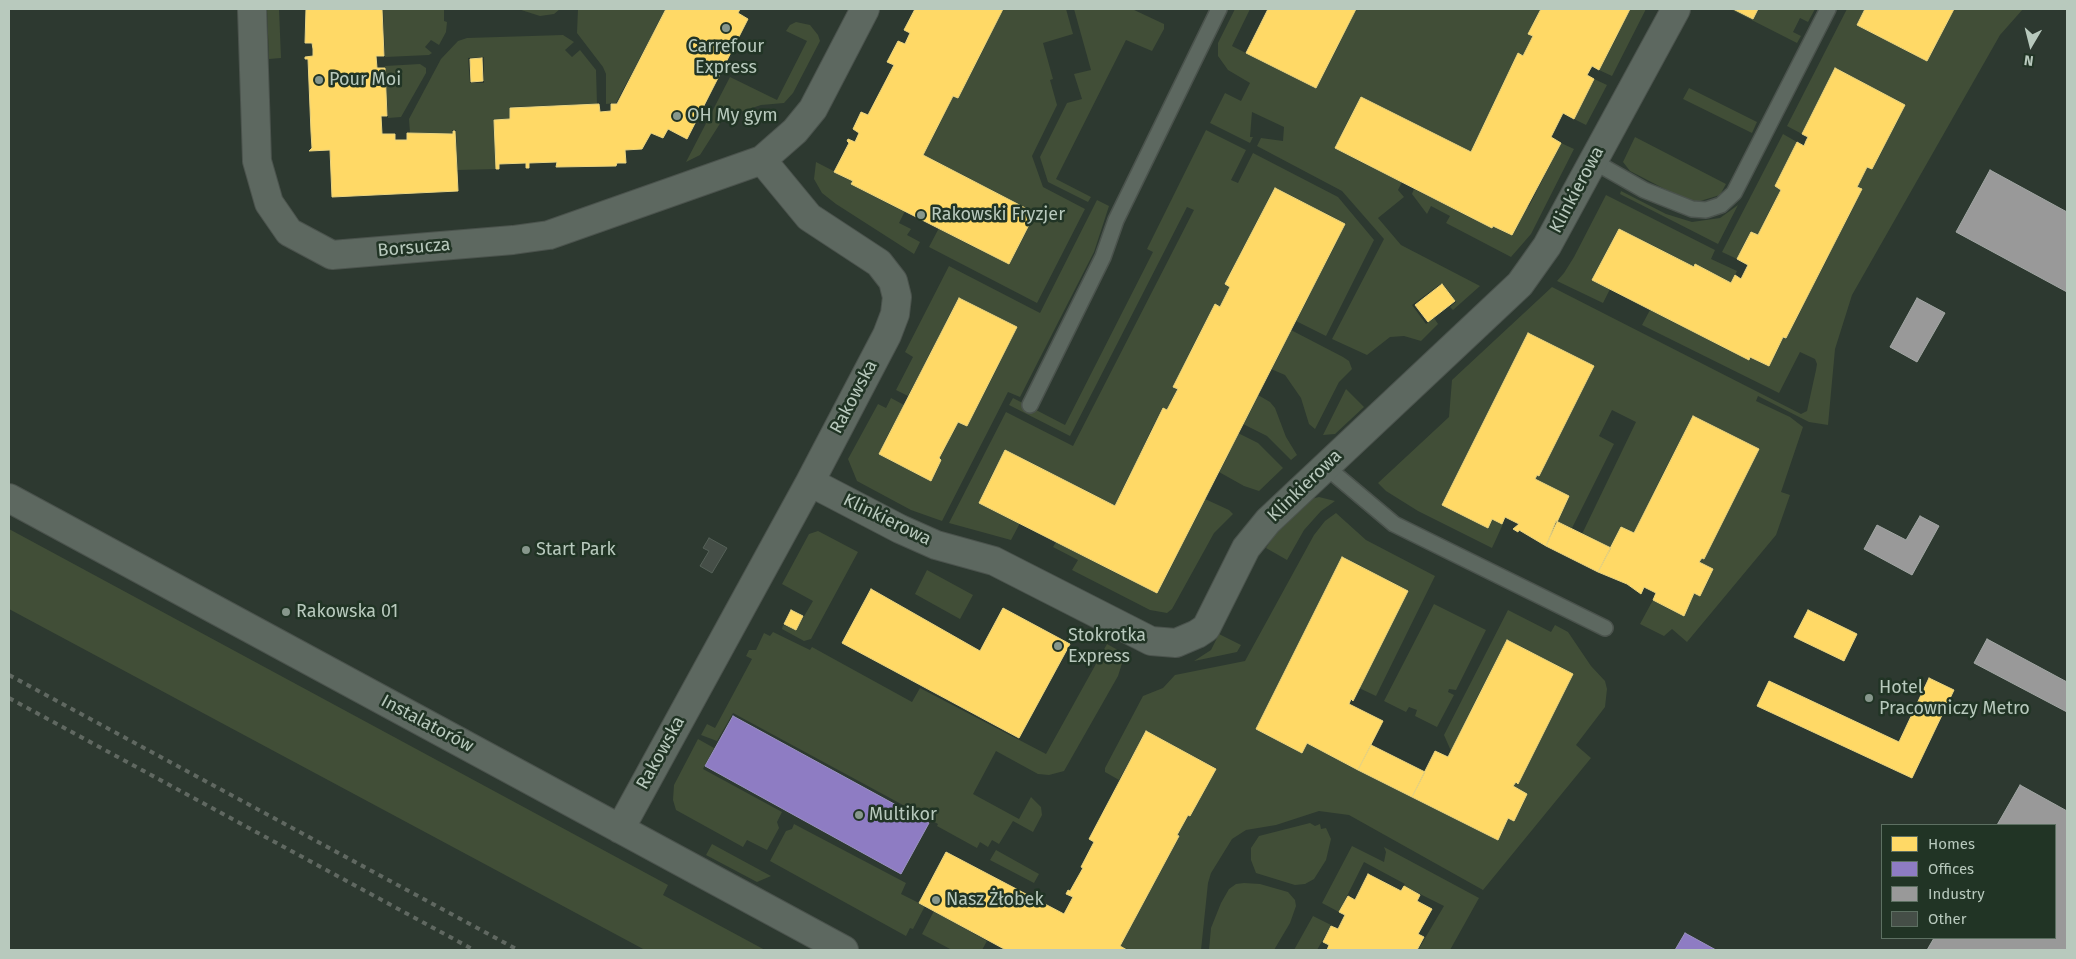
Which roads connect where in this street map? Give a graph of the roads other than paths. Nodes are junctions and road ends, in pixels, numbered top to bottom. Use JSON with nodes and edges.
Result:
{"nodes":[{"id":1,"x":252,"y":9,"type":"edge"},
{"id":2,"x":865,"y":9,"type":"edge"},
{"id":3,"x":1220,"y":9,"type":"edge"},
{"id":4,"x":1676,"y":9,"type":"edge"},
{"id":5,"x":1828,"y":9,"type":"edge"},
{"id":6,"x":762,"y":160,"type":"junction"},
{"id":7,"x":1593,"y":161,"type":"junction"},
{"id":8,"x":1030,"y":405,"type":"dead end"},
{"id":9,"x":1325,"y":466,"type":"junction"},
{"id":10,"x":810,"y":482,"type":"junction"},
{"id":11,"x":9,"y":498,"type":"edge"},
{"id":12,"x":1605,"y":628,"type":"dead end"},
{"id":13,"x":620,"y":829,"type":"junction"},
{"id":14,"x":844,"y":950,"type":"edge"}],
"edges":[{"from":1,"to":6,"type":"street","name":"Borsucza"},
{"from":2,"to":6,"type":"street"},
{"from":3,"to":8,"type":"lane"},
{"from":4,"to":7,"type":"street","name":"Klinkierowa"},
{"from":5,"to":7,"type":"lane"},
{"from":6,"to":10,"type":"street","name":"Rakowska"},
{"from":7,"to":9,"type":"street","name":"Klinkierowa"},
{"from":9,"to":10,"type":"street","name":"Klinkierowa"},
{"from":9,"to":12,"type":"lane"},
{"from":10,"to":13,"type":"street","name":"Rakowska"},
{"from":11,"to":13,"type":"street","name":"Instalatorów"},
{"from":13,"to":14,"type":"street","name":"Instalatorów"}]}
